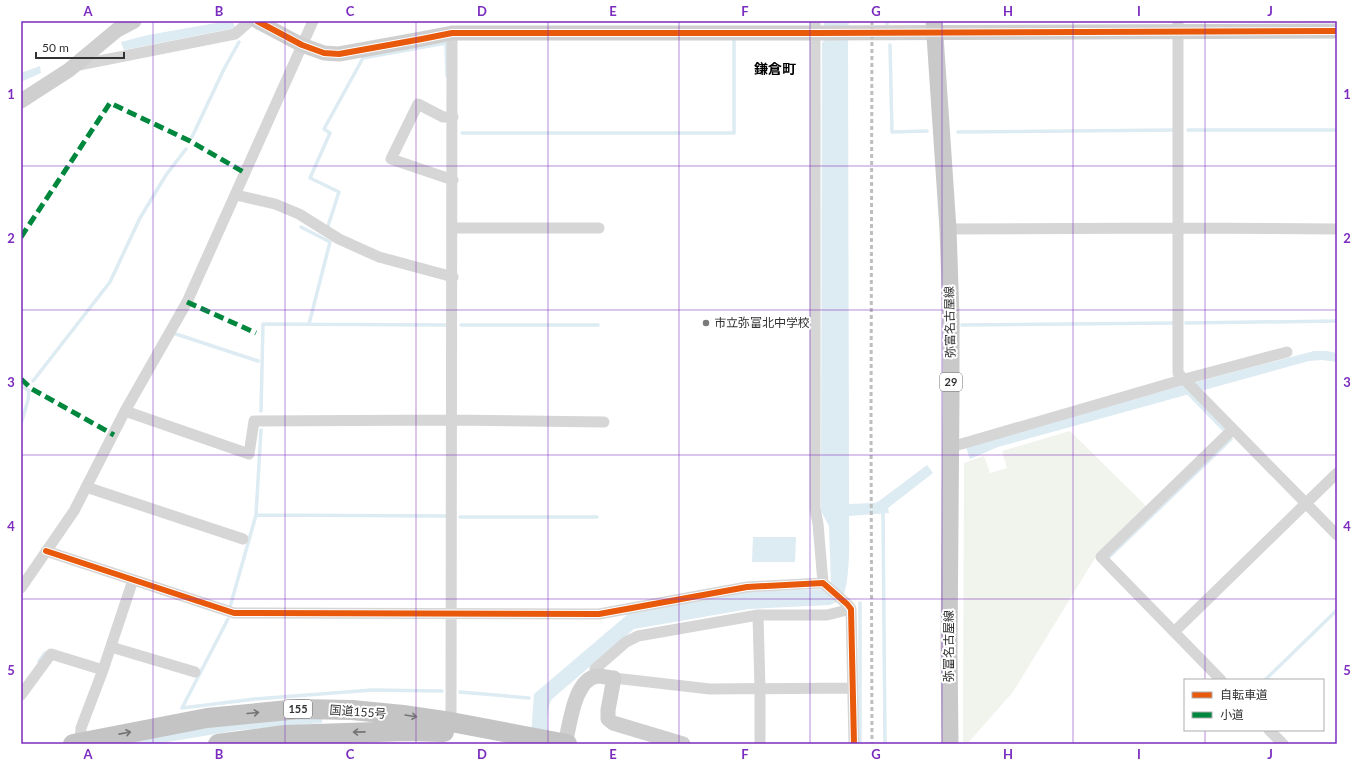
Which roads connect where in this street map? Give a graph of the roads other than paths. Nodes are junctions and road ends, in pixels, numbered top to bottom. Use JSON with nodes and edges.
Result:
{"nodes":[{"id":1,"x":134,"y":21,"type":"edge"},
{"id":2,"x":250,"y":21,"type":"edge"},
{"id":3,"x":257,"y":21,"type":"edge"},
{"id":4,"x":313,"y":21,"type":"edge"},
{"id":5,"x":1178,"y":26,"type":"edge"},
{"id":6,"x":934,"y":27,"type":"edge"},
{"id":7,"x":818,"y":29,"type":"edge"},
{"id":8,"x":1337,"y":31,"type":"edge"},
{"id":9,"x":452,"y":32,"type":"junction"},
{"id":10,"x":302,"y":45,"type":"junction"},
{"id":11,"x":73,"y":66,"type":"junction"},
{"id":12,"x":21,"y":101,"type":"edge"},
{"id":13,"x":453,"y":117,"type":"junction"},
{"id":14,"x":453,"y":180,"type":"junction"},
{"id":15,"x":236,"y":195,"type":"junction"},
{"id":16,"x":453,"y":228,"type":"junction"},
{"id":17,"x":599,"y":228,"type":"dead end"},
{"id":18,"x":1178,"y":228,"type":"junction"},
{"id":19,"x":948,"y":229,"type":"junction"},
{"id":20,"x":1337,"y":229,"type":"edge"},
{"id":21,"x":453,"y":277,"type":"junction"},
{"id":22,"x":1287,"y":352,"type":"dead end"},
{"id":23,"x":1187,"y":381,"type":"junction"},
{"id":24,"x":125,"y":411,"type":"junction"},
{"id":25,"x":452,"y":420,"type":"junction"},
{"id":26,"x":604,"y":422,"type":"dead end"},
{"id":27,"x":1233,"y":429,"type":"junction"},
{"id":28,"x":951,"y":447,"type":"junction"},
{"id":29,"x":1337,"y":473,"type":"edge"},
{"id":30,"x":86,"y":487,"type":"junction"},
{"id":31,"x":1306,"y":503,"type":"junction"},
{"id":32,"x":1337,"y":535,"type":"edge"},
{"id":33,"x":243,"y":539,"type":"dead end"},
{"id":34,"x":46,"y":551,"type":"junction"},
{"id":35,"x":133,"y":580,"type":"junction"},
{"id":36,"x":824,"y":583,"type":"junction"},
{"id":37,"x":21,"y":588,"type":"edge"},
{"id":38,"x":847,"y":605,"type":"junction"},
{"id":39,"x":451,"y":614,"type":"junction"},
{"id":40,"x":758,"y":615,"type":"junction"},
{"id":41,"x":1174,"y":632,"type":"junction"},
{"id":42,"x":111,"y":647,"type":"junction"},
{"id":43,"x":102,"y":670,"type":"junction"},
{"id":44,"x":195,"y":672,"type":"dead end"},
{"id":45,"x":598,"y":676,"type":"junction"},
{"id":46,"x":614,"y":678,"type":"junction"},
{"id":47,"x":1220,"y":679,"type":"edge"},
{"id":48,"x":853,"y":688,"type":"junction"},
{"id":49,"x":760,"y":689,"type":"junction"},
{"id":50,"x":21,"y":695,"type":"edge"},
{"id":51,"x":451,"y":722,"type":"junction"},
{"id":52,"x":1270,"y":731,"type":"edge"},
{"id":53,"x":528,"y":739,"type":"edge"},
{"id":54,"x":77,"y":743,"type":"edge"},
{"id":55,"x":562,"y":743,"type":"edge"},
{"id":56,"x":218,"y":744,"type":"edge"},
{"id":57,"x":683,"y":744,"type":"edge"},
{"id":58,"x":760,"y":744,"type":"edge"},
{"id":59,"x":854,"y":744,"type":"edge"},
{"id":60,"x":950,"y":744,"type":"edge"},
{"id":61,"x":1283,"y":744,"type":"edge"}],
"edges":[{"from":1,"to":11,"type":"street"},
{"from":2,"to":11,"type":"street"},
{"from":3,"to":10,"type":"street"},
{"from":4,"to":10,"type":"street"},
{"from":5,"to":6,"type":"street"},
{"from":5,"to":8,"type":"street"},
{"from":5,"to":18,"type":"street"},
{"from":6,"to":7,"type":"street"},
{"from":6,"to":19,"type":"main road","name":"弥富名古屋線","number":"29"},
{"from":7,"to":9,"type":"street"},
{"from":7,"to":36,"type":"street"},
{"from":9,"to":10,"type":"street"},
{"from":9,"to":13,"type":"street"},
{"from":10,"to":15,"type":"street"},
{"from":11,"to":12,"type":"street"},
{"from":13,"to":14,"type":"street"},
{"from":13,"to":14,"type":"street"},
{"from":14,"to":16,"type":"street"},
{"from":15,"to":21,"type":"street"},
{"from":15,"to":24,"type":"street"},
{"from":16,"to":17,"type":"street"},
{"from":16,"to":21,"type":"street"},
{"from":18,"to":19,"type":"street"},
{"from":18,"to":20,"type":"street"},
{"from":18,"to":23,"type":"street"},
{"from":19,"to":28,"type":"main road","name":"弥富名古屋線","number":"29"},
{"from":21,"to":25,"type":"street"},
{"from":22,"to":23,"type":"street"},
{"from":23,"to":27,"type":"street"},
{"from":23,"to":28,"type":"street"},
{"from":24,"to":25,"type":"street"},
{"from":24,"to":30,"type":"street"},
{"from":25,"to":26,"type":"street"},
{"from":25,"to":39,"type":"street"},
{"from":27,"to":31,"type":"street"},
{"from":27,"to":41,"type":"street"},
{"from":28,"to":60,"type":"main road","name":"弥富名古屋線","number":"29"},
{"from":29,"to":31,"type":"street"},
{"from":30,"to":33,"type":"street"},
{"from":30,"to":34,"type":"street"},
{"from":31,"to":32,"type":"street"},
{"from":31,"to":41,"type":"street"},
{"from":34,"to":35,"type":"street"},
{"from":34,"to":37,"type":"street"},
{"from":35,"to":39,"type":"street"},
{"from":35,"to":42,"type":"street"},
{"from":36,"to":38,"type":"street"},
{"from":36,"to":39,"type":"street"},
{"from":38,"to":40,"type":"street"},
{"from":38,"to":48,"type":"street"},
{"from":39,"to":51,"type":"street"},
{"from":40,"to":45,"type":"street"},
{"from":40,"to":49,"type":"street"},
{"from":41,"to":47,"type":"street"},
{"from":42,"to":43,"type":"street"},
{"from":42,"to":44,"type":"street"},
{"from":43,"to":50,"type":"street"},
{"from":43,"to":54,"type":"street"},
{"from":45,"to":46,"type":"street"},
{"from":45,"to":55,"type":"street"},
{"from":46,"to":49,"type":"street"},
{"from":46,"to":57,"type":"street"},
{"from":48,"to":49,"type":"street"},
{"from":48,"to":59,"type":"street"},
{"from":49,"to":58,"type":"street"},
{"from":51,"to":53,"type":"highway","name":"国道155号","number":"155"},
{"from":54,"to":51,"type":"highway","name":"国道155号","number":"155","one_way":true},
{"from":52,"to":61,"type":"street"},
{"from":53,"to":55,"type":"highway","name":"国道155号","number":"155"},
{"from":53,"to":56,"type":"highway","name":"国道155号","number":"155","one_way":true}]}
